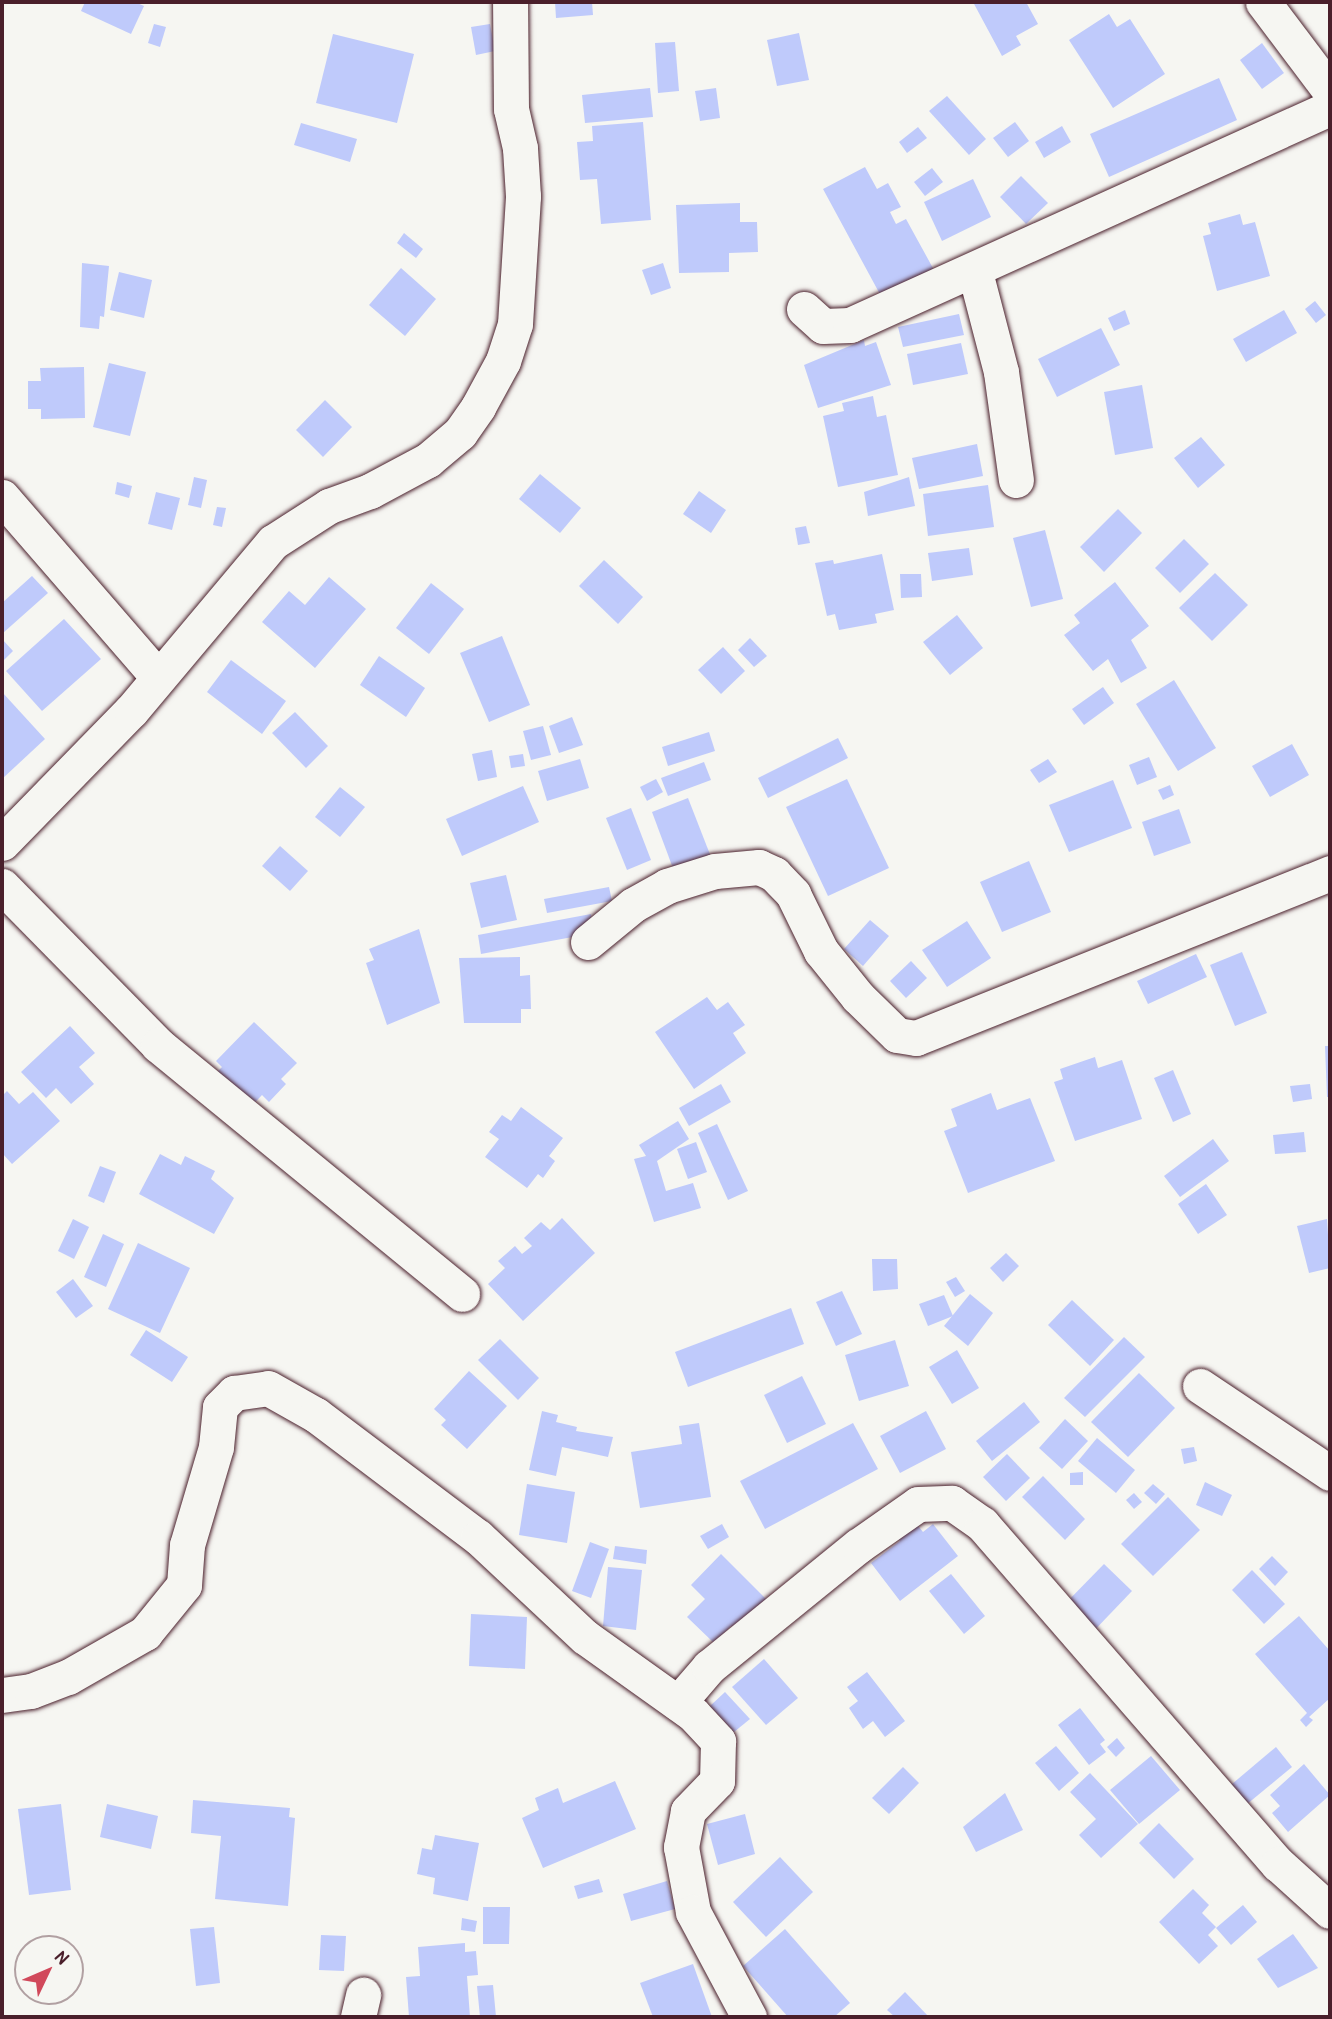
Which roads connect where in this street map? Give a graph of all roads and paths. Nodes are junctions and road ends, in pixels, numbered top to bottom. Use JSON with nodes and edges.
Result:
{"nodes":[{"id":1,"x":510,"y":2,"type":"edge"},
{"id":2,"x":1263,"y":2,"type":"edge"},
{"id":3,"x":1330,"y":91,"type":"edge"},
{"id":4,"x":1330,"y":108,"type":"edge"},
{"id":5,"x":975,"y":272,"type":"junction"},
{"id":6,"x":804,"y":309,"type":"dead end"},
{"id":7,"x":1016,"y":480,"type":"dead end"},
{"id":8,"x":2,"y":497,"type":"edge"},
{"id":9,"x":158,"y":677,"type":"junction"},
{"id":10,"x":2,"y":843,"type":"edge"},
{"id":11,"x":1330,"y":873,"type":"edge"},
{"id":12,"x":2,"y":886,"type":"edge"},
{"id":13,"x":588,"y":942,"type":"dead end"},
{"id":14,"x":462,"y":1294,"type":"dead end"},
{"id":15,"x":1200,"y":1385,"type":"dead end"},
{"id":16,"x":1330,"y":1473,"type":"edge"},
{"id":17,"x":2,"y":1695,"type":"edge"},
{"id":18,"x":678,"y":1703,"type":"junction"},
{"id":19,"x":1330,"y":1911,"type":"edge"},
{"id":20,"x":749,"y":2017,"type":"edge"}],
"edges":[{"from":1,"to":9,"type":"street"},
{"from":2,"to":3,"type":"street"},
{"from":4,"to":5,"type":"street"},
{"from":5,"to":6,"type":"street"},
{"from":5,"to":7,"type":"street"},
{"from":8,"to":9,"type":"street"},
{"from":9,"to":10,"type":"street"},
{"from":11,"to":13,"type":"street"},
{"from":12,"to":14,"type":"street"},
{"from":15,"to":16,"type":"street"},
{"from":17,"to":18,"type":"street"},
{"from":18,"to":19,"type":"street"},
{"from":18,"to":20,"type":"street"}]}
